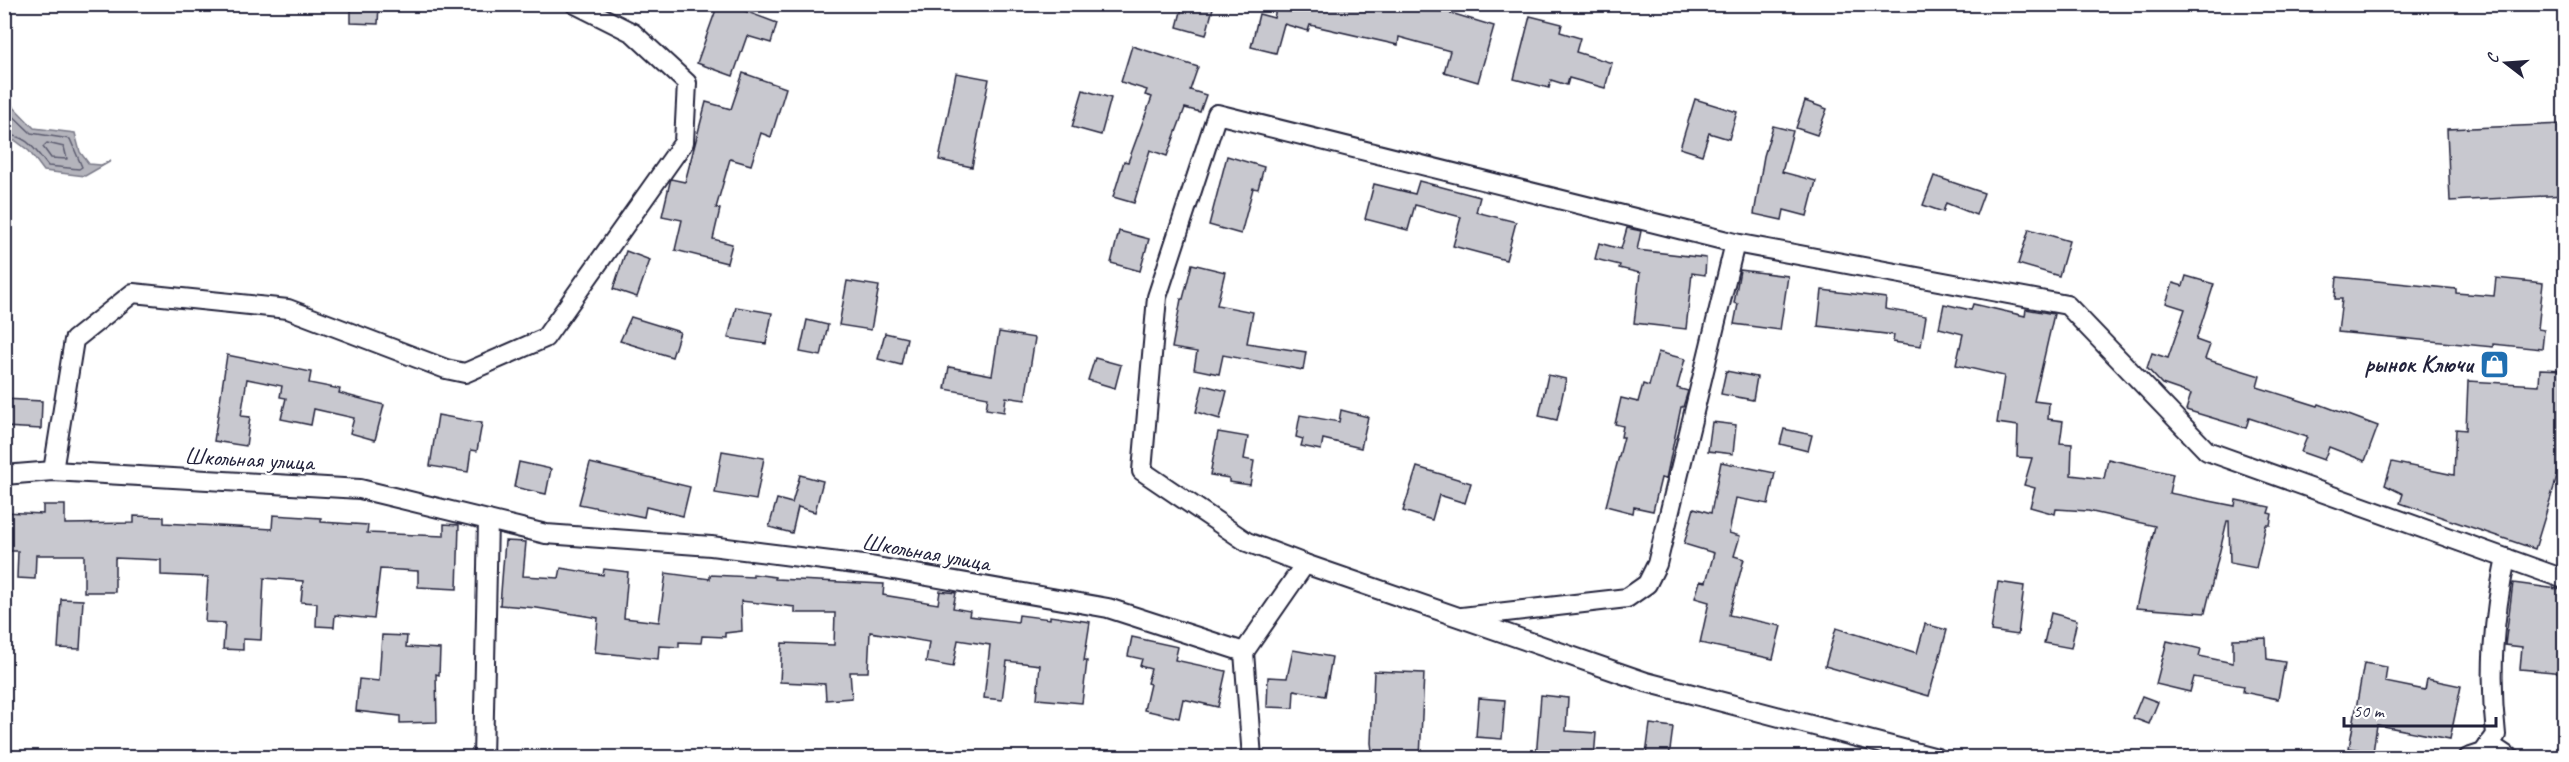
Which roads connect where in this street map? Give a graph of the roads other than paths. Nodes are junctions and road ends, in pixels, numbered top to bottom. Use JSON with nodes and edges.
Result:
{"nodes":[{"id":1,"x":575,"y":4,"type":"edge"},
{"id":2,"x":1735,"y":243,"type":"junction"},
{"id":3,"x":53,"y":471,"type":"junction"},
{"id":4,"x":4,"y":475,"type":"edge"},
{"id":5,"x":488,"y":520,"type":"junction"},
{"id":6,"x":2506,"y":558,"type":"junction"},
{"id":7,"x":1305,"y":564,"type":"junction"},
{"id":8,"x":2565,"y":579,"type":"edge"},
{"id":9,"x":1457,"y":617,"type":"junction"},
{"id":10,"x":1244,"y":652,"type":"junction"},
{"id":11,"x":2489,"y":744,"type":"junction"},
{"id":12,"x":483,"y":758,"type":"edge"},
{"id":13,"x":1252,"y":758,"type":"edge"},
{"id":14,"x":1937,"y":758,"type":"edge"},
{"id":15,"x":2468,"y":758,"type":"edge"},
{"id":16,"x":2510,"y":758,"type":"edge"}],
"edges":[{"from":1,"to":3,"type":"street"},
{"from":2,"to":6,"type":"street"},
{"from":2,"to":7,"type":"street"},
{"from":2,"to":9,"type":"street"},
{"from":3,"to":4,"type":"street","name":"Школьная улица"},
{"from":3,"to":5,"type":"street","name":"Школьная улица"},
{"from":5,"to":10,"type":"street","name":"Школьная улица"},
{"from":5,"to":12,"type":"street"},
{"from":6,"to":8,"type":"street"},
{"from":6,"to":11,"type":"street"},
{"from":7,"to":9,"type":"street"},
{"from":7,"to":10,"type":"street"},
{"from":9,"to":14,"type":"street"},
{"from":10,"to":13,"type":"street"},
{"from":11,"to":15,"type":"street"},
{"from":11,"to":16,"type":"street"}]}
